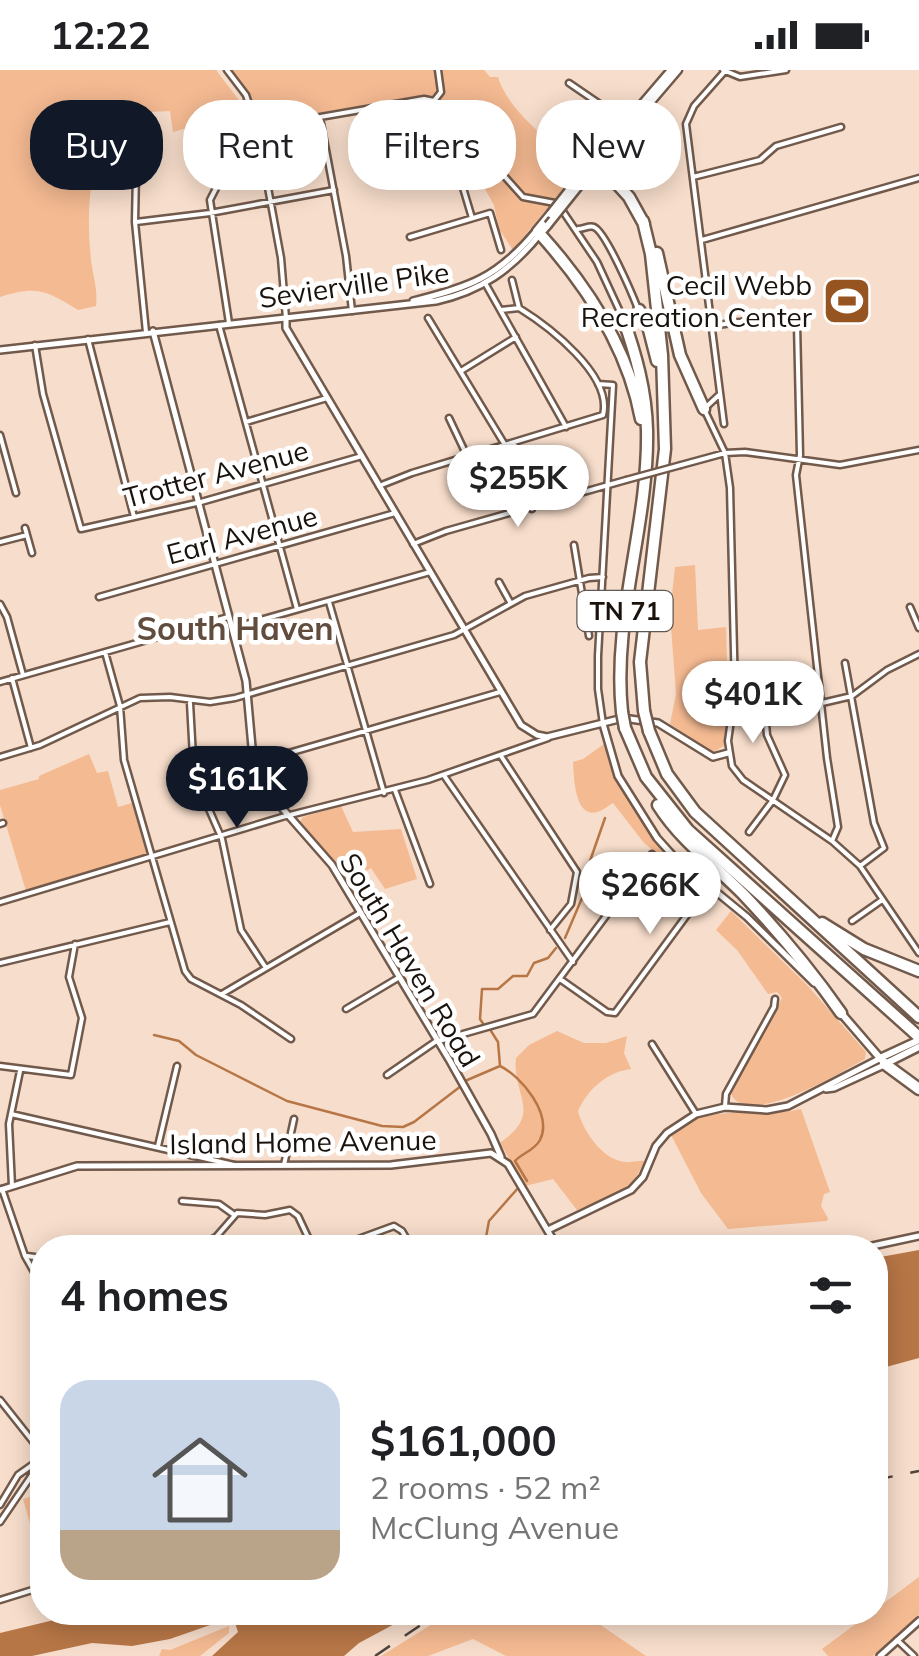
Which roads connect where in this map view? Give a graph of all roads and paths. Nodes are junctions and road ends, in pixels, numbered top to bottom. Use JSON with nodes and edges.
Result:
{"nodes":[{"id":1,"x":227,"y":70,"type":"edge"},
{"id":2,"x":438,"y":70,"type":"edge"},
{"id":3,"x":674,"y":70,"type":"edge"},
{"id":4,"x":786,"y":70,"type":"edge"},
{"id":5,"x":724,"y":71,"type":"edge"},
{"id":6,"x":568,"y":82,"type":"dead end"},
{"id":7,"x":247,"y":100,"type":"edge"},
{"id":8,"x":435,"y":100,"type":"edge"},
{"id":9,"x":594,"y":100,"type":"edge"},
{"id":10,"x":648,"y":100,"type":"edge"},
{"id":11,"x":841,"y":127,"type":"dead end"},
{"id":12,"x":328,"y":159,"type":"edge"},
{"id":13,"x":692,"y":176,"type":"junction"},
{"id":14,"x":919,"y":178,"type":"edge"},
{"id":15,"x":516,"y":189,"type":"edge"},
{"id":16,"x":135,"y":190,"type":"edge"},
{"id":17,"x":215,"y":190,"type":"edge"},
{"id":18,"x":267,"y":190,"type":"edge"},
{"id":19,"x":334,"y":190,"type":"junction"},
{"id":20,"x":464,"y":190,"type":"edge"},
{"id":21,"x":572,"y":190,"type":"edge"},
{"id":22,"x":572,"y":190,"type":"edge"},
{"id":23,"x":621,"y":190,"type":"edge"},
{"id":24,"x":270,"y":203,"type":"junction"},
{"id":25,"x":210,"y":213,"type":"junction"},
{"id":26,"x":472,"y":218,"type":"junction"},
{"id":27,"x":643,"y":221,"type":"junction"},
{"id":28,"x":134,"y":222,"type":"junction"},
{"id":29,"x":574,"y":226,"type":"junction"},
{"id":30,"x":541,"y":230,"type":"junction"},
{"id":31,"x":584,"y":230,"type":"junction"},
{"id":32,"x":410,"y":237,"type":"dead end"},
{"id":33,"x":582,"y":239,"type":"junction"},
{"id":34,"x":702,"y":240,"type":"junction"},
{"id":35,"x":502,"y":250,"type":"dead end"},
{"id":36,"x":512,"y":280,"type":"dead end"},
{"id":37,"x":485,"y":282,"type":"junction"},
{"id":38,"x":400,"y":304,"type":"junction"},
{"id":39,"x":519,"y":308,"type":"junction"},
{"id":40,"x":352,"y":310,"type":"junction"},
{"id":41,"x":502,"y":310,"type":"junction"},
{"id":42,"x":638,"y":310,"type":"joint"},
{"id":43,"x":286,"y":318,"type":"junction"},
{"id":44,"x":428,"y":318,"type":"dead end"},
{"id":45,"x":623,"y":318,"type":"joint"},
{"id":46,"x":264,"y":320,"type":"junction"},
{"id":47,"x":229,"y":324,"type":"junction"},
{"id":48,"x":219,"y":325,"type":"junction"},
{"id":49,"x":710,"y":326,"type":"junction"},
{"id":50,"x":149,"y":332,"type":"junction"},
{"id":51,"x":289,"y":333,"type":"junction"},
{"id":52,"x":516,"y":337,"type":"junction"},
{"id":53,"x":88,"y":339,"type":"junction"},
{"id":54,"x":35,"y":345,"type":"junction"},
{"id":55,"x":0,"y":350,"type":"edge"},
{"id":56,"x":461,"y":371,"type":"junction"},
{"id":57,"x":598,"y":384,"type":"junction"},
{"id":58,"x":720,"y":394,"type":"junction"},
{"id":59,"x":328,"y":398,"type":"junction"},
{"id":60,"x":704,"y":409,"type":"junction"},
{"id":61,"x":449,"y":418,"type":"dead end"},
{"id":62,"x":246,"y":422,"type":"junction"},
{"id":63,"x":724,"y":424,"type":"dead end"},
{"id":64,"x":665,"y":426,"type":"junction"},
{"id":65,"x":566,"y":428,"type":"junction"},
{"id":66,"x":0,"y":434,"type":"edge"},
{"id":67,"x":514,"y":443,"type":"junction"},
{"id":68,"x":505,"y":446,"type":"junction"},
{"id":69,"x":919,"y":450,"type":"edge"},
{"id":70,"x":724,"y":453,"type":"junction"},
{"id":71,"x":362,"y":456,"type":"junction"},
{"id":72,"x":467,"y":456,"type":"junction"},
{"id":73,"x":799,"y":462,"type":"junction"},
{"id":74,"x":644,"y":470,"type":"junction"},
{"id":75,"x":264,"y":484,"type":"junction"},
{"id":76,"x":379,"y":486,"type":"junction"},
{"id":77,"x":609,"y":486,"type":"junction"},
{"id":78,"x":16,"y":492,"type":"dead end"},
{"id":79,"x":197,"y":502,"type":"junction"},
{"id":80,"x":532,"y":508,"type":"junction"},
{"id":81,"x":396,"y":513,"type":"junction"},
{"id":82,"x":134,"y":517,"type":"junction"},
{"id":83,"x":25,"y":528,"type":"dead end"},
{"id":84,"x":27,"y":535,"type":"junction"},
{"id":85,"x":0,"y":542,"type":"edge"},
{"id":86,"x":413,"y":544,"type":"junction"},
{"id":87,"x":574,"y":545,"type":"dead end"},
{"id":88,"x":280,"y":546,"type":"junction"},
{"id":89,"x":32,"y":552,"type":"dead end"},
{"id":90,"x":214,"y":564,"type":"junction"},
{"id":91,"x":430,"y":572,"type":"junction"},
{"id":92,"x":603,"y":577,"type":"junction"},
{"id":93,"x":581,"y":580,"type":"junction"},
{"id":94,"x":499,"y":582,"type":"dead end"},
{"id":95,"x":99,"y":597,"type":"dead end"},
{"id":96,"x":330,"y":602,"type":"junction"},
{"id":97,"x":510,"y":602,"type":"junction"},
{"id":98,"x":0,"y":604,"type":"edge"},
{"id":99,"x":910,"y":606,"type":"dead end"},
{"id":100,"x":297,"y":609,"type":"junction"},
{"id":101,"x":228,"y":617,"type":"junction"},
{"id":102,"x":232,"y":628,"type":"junction"},
{"id":103,"x":919,"y":628,"type":"edge"},
{"id":104,"x":464,"y":630,"type":"junction"},
{"id":105,"x":590,"y":636,"type":"dead end"},
{"id":106,"x":104,"y":652,"type":"junction"},
{"id":107,"x":919,"y":654,"type":"edge"},
{"id":108,"x":845,"y":663,"type":"dead end"},
{"id":109,"x":348,"y":665,"type":"junction"},
{"id":110,"x":22,"y":675,"type":"junction"},
{"id":111,"x":12,"y":678,"type":"junction"},
{"id":112,"x":0,"y":682,"type":"edge"},
{"id":113,"x":500,"y":692,"type":"junction"},
{"id":114,"x":735,"y":692,"type":"junction"},
{"id":115,"x":248,"y":694,"type":"junction"},
{"id":116,"x":852,"y":696,"type":"junction"},
{"id":117,"x":190,"y":701,"type":"junction"},
{"id":118,"x":821,"y":704,"type":"junction"},
{"id":119,"x":120,"y":706,"type":"junction"},
{"id":120,"x":602,"y":724,"type":"junction"},
{"id":121,"x":367,"y":730,"type":"junction"},
{"id":122,"x":552,"y":737,"type":"junction"},
{"id":123,"x":31,"y":748,"type":"junction"},
{"id":124,"x":728,"y":753,"type":"junction"},
{"id":125,"x":634,"y":754,"type":"junction"},
{"id":126,"x":500,"y":756,"type":"junction"},
{"id":127,"x":0,"y":757,"type":"edge"},
{"id":128,"x":252,"y":763,"type":"junction"},
{"id":129,"x":444,"y":775,"type":"junction"},
{"id":130,"x":395,"y":790,"type":"junction"},
{"id":131,"x":384,"y":793,"type":"junction"},
{"id":132,"x":772,"y":800,"type":"junction"},
{"id":133,"x":290,"y":817,"type":"junction"},
{"id":134,"x":749,"y":832,"type":"dead end"},
{"id":135,"x":221,"y":836,"type":"junction"},
{"id":136,"x":832,"y":841,"type":"junction"},
{"id":137,"x":652,"y":854,"type":"dead end"},
{"id":138,"x":152,"y":857,"type":"junction"},
{"id":139,"x":860,"y":866,"type":"junction"},
{"id":140,"x":430,"y":884,"type":"dead end"},
{"id":141,"x":709,"y":885,"type":"junction"},
{"id":142,"x":882,"y":900,"type":"junction"},
{"id":143,"x":0,"y":902,"type":"edge"},
{"id":144,"x":792,"y":902,"type":"junction"},
{"id":145,"x":360,"y":913,"type":"junction"},
{"id":146,"x":852,"y":921,"type":"dead end"},
{"id":147,"x":170,"y":922,"type":"junction"},
{"id":148,"x":550,"y":930,"type":"junction"},
{"id":149,"x":75,"y":944,"type":"junction"},
{"id":150,"x":918,"y":949,"type":"edge"},
{"id":151,"x":573,"y":962,"type":"junction"},
{"id":152,"x":0,"y":964,"type":"edge"},
{"id":153,"x":266,"y":968,"type":"junction"},
{"id":154,"x":919,"y":972,"type":"edge"},
{"id":155,"x":398,"y":978,"type":"junction"},
{"id":156,"x":560,"y":979,"type":"junction"},
{"id":157,"x":221,"y":994,"type":"junction"},
{"id":158,"x":775,"y":999,"type":"dead end"},
{"id":159,"x":346,"y":1009,"type":"dead end"},
{"id":160,"x":841,"y":1014,"type":"junction"},
{"id":161,"x":919,"y":1017,"type":"edge"},
{"id":162,"x":291,"y":1039,"type":"dead end"},
{"id":163,"x":438,"y":1042,"type":"junction"},
{"id":164,"x":652,"y":1044,"type":"dead end"},
{"id":165,"x":915,"y":1044,"type":"edge"},
{"id":166,"x":882,"y":1061,"type":"junction"},
{"id":167,"x":0,"y":1066,"type":"edge"},
{"id":168,"x":176,"y":1066,"type":"dead end"},
{"id":169,"x":20,"y":1069,"type":"junction"},
{"id":170,"x":387,"y":1075,"type":"dead end"},
{"id":171,"x":919,"y":1089,"type":"edge"},
{"id":172,"x":725,"y":1107,"type":"junction"},
{"id":173,"x":10,"y":1114,"type":"junction"},
{"id":174,"x":696,"y":1114,"type":"junction"},
{"id":175,"x":294,"y":1119,"type":"dead end"},
{"id":176,"x":158,"y":1146,"type":"junction"},
{"id":177,"x":500,"y":1156,"type":"junction"},
{"id":178,"x":234,"y":1165,"type":"junction"},
{"id":179,"x":284,"y":1165,"type":"junction"},
{"id":180,"x":12,"y":1186,"type":"junction"},
{"id":181,"x":1,"y":1189,"type":"edge"},
{"id":182,"x":182,"y":1201,"type":"dead end"},
{"id":183,"x":233,"y":1214,"type":"junction"},
{"id":184,"x":548,"y":1230,"type":"junction"},
{"id":185,"x":217,"y":1235,"type":"edge"},
{"id":186,"x":306,"y":1235,"type":"edge"},
{"id":187,"x":369,"y":1235,"type":"edge"},
{"id":188,"x":404,"y":1235,"type":"edge"},
{"id":189,"x":551,"y":1235,"type":"edge"},
{"id":190,"x":919,"y":1236,"type":"edge"},
{"id":191,"x":888,"y":1243,"type":"edge"},
{"id":192,"x":25,"y":1256,"type":"junction"},
{"id":193,"x":30,"y":1257,"type":"edge"},
{"id":194,"x":30,"y":1265,"type":"edge"},
{"id":195,"x":0,"y":1400,"type":"edge"},
{"id":196,"x":30,"y":1445,"type":"edge"},
{"id":197,"x":30,"y":1468,"type":"edge"},
{"id":198,"x":30,"y":1477,"type":"edge"},
{"id":199,"x":0,"y":1505,"type":"edge"},
{"id":200,"x":0,"y":1522,"type":"edge"},
{"id":201,"x":30,"y":1591,"type":"edge"},
{"id":202,"x":0,"y":1600,"type":"edge"},
{"id":203,"x":919,"y":1621,"type":"edge"},
{"id":204,"x":897,"y":1640,"type":"junction"},
{"id":205,"x":880,"y":1656,"type":"edge"},
{"id":206,"x":914,"y":1656,"type":"edge"}],
"edges":[{"from":1,"to":7,"type":"street"},
{"from":2,"to":8,"type":"street"},
{"from":3,"to":10,"type":"main road","name":"Sevierville Pike"},
{"from":4,"to":5,"type":"street"},
{"from":5,"to":13,"type":"street"},
{"from":6,"to":9,"type":"street"},
{"from":11,"to":13,"type":"street"},
{"from":12,"to":19,"type":"street"},
{"from":13,"to":34,"type":"street"},
{"from":14,"to":34,"type":"street"},
{"from":15,"to":29,"type":"street"},
{"from":16,"to":28,"type":"street"},
{"from":17,"to":25,"type":"street"},
{"from":18,"to":24,"type":"street"},
{"from":19,"to":24,"type":"street"},
{"from":19,"to":40,"type":"street"},
{"from":20,"to":26,"type":"street"},
{"from":21,"to":30,"type":"main road","name":"Sevierville Pike","bridge":true},
{"from":22,"to":30,"type":"main road","name":"Sevierville Pike","bridge":true},
{"from":23,"to":27,"type":"highway"},
{"from":24,"to":25,"type":"street"},
{"from":24,"to":43,"type":"street"},
{"from":25,"to":28,"type":"street"},
{"from":25,"to":47,"type":"street"},
{"from":26,"to":32,"type":"street"},
{"from":26,"to":35,"type":"street"},
{"from":27,"to":60,"type":"highway"},
{"from":27,"to":64,"type":"highway"},
{"from":28,"to":50,"type":"street"},
{"from":29,"to":31,"type":"street"},
{"from":29,"to":33,"type":"street"},
{"from":30,"to":37,"type":"street","name":"Sevierville Pike"},
{"from":30,"to":74,"type":"highway"},
{"from":31,"to":33,"type":"street"},
{"from":31,"to":42,"type":"street"},
{"from":33,"to":45,"type":"street"},
{"from":34,"to":49,"type":"street"},
{"from":36,"to":39,"type":"street"},
{"from":37,"to":38,"type":"street","name":"Sevierville Pike"},
{"from":37,"to":38,"type":"street","name":"Sevierville Pike"},
{"from":37,"to":41,"type":"street"},
{"from":38,"to":40,"type":"street","name":"Sevierville Pike"},
{"from":39,"to":41,"type":"street"},
{"from":39,"to":57,"type":"street"},
{"from":40,"to":43,"type":"street","name":"Sevierville Pike"},
{"from":41,"to":52,"type":"street"},
{"from":42,"to":64,"type":"highway"},
{"from":43,"to":46,"type":"street","name":"Sevierville Pike"},
{"from":43,"to":51,"type":"street"},
{"from":44,"to":56,"type":"street"},
{"from":45,"to":74,"type":"highway"},
{"from":46,"to":47,"type":"street","name":"Sevierville Pike"},
{"from":46,"to":51,"type":"street"},
{"from":47,"to":48,"type":"street","name":"Sevierville Pike"},
{"from":48,"to":50,"type":"street","name":"Sevierville Pike"},
{"from":48,"to":62,"type":"street"},
{"from":49,"to":58,"type":"street"},
{"from":49,"to":73,"type":"street"},
{"from":50,"to":53,"type":"street","name":"Sevierville Pike"},
{"from":50,"to":79,"type":"street"},
{"from":51,"to":59,"type":"street"},
{"from":52,"to":56,"type":"street"},
{"from":52,"to":65,"type":"street"},
{"from":53,"to":54,"type":"street","name":"Sevierville Pike"},
{"from":53,"to":82,"type":"street"},
{"from":54,"to":55,"type":"street","name":"Sevierville Pike"},
{"from":54,"to":82,"type":"street","name":"Trotter Avenue"},
{"from":56,"to":68,"type":"street"},
{"from":57,"to":65,"type":"street"},
{"from":57,"to":77,"type":"street"},
{"from":58,"to":60,"type":"street"},
{"from":58,"to":63,"type":"street"},
{"from":59,"to":62,"type":"street"},
{"from":59,"to":71,"type":"street"},
{"from":60,"to":70,"type":"street"},
{"from":61,"to":72,"type":"street"},
{"from":62,"to":75,"type":"street"},
{"from":64,"to":144,"type":"highway","number":"TN 71","bridge":true},
{"from":65,"to":67,"type":"street"},
{"from":66,"to":78,"type":"street"},
{"from":67,"to":68,"type":"street"},
{"from":67,"to":80,"type":"street"},
{"from":68,"to":72,"type":"street"},
{"from":69,"to":73,"type":"street"},
{"from":70,"to":73,"type":"street"},
{"from":70,"to":77,"type":"street","bridge":true},
{"from":70,"to":114,"type":"street"},
{"from":71,"to":75,"type":"street","name":"Trotter Avenue"},
{"from":71,"to":76,"type":"street"},
{"from":72,"to":76,"type":"street"},
{"from":73,"to":118,"type":"street"},
{"from":74,"to":125,"type":"highway","number":"TN 71","bridge":true},
{"from":75,"to":79,"type":"street","name":"Trotter Avenue"},
{"from":75,"to":88,"type":"street"},
{"from":76,"to":81,"type":"street"},
{"from":77,"to":80,"type":"street"},
{"from":77,"to":92,"type":"street"},
{"from":79,"to":82,"type":"street","name":"Trotter Avenue"},
{"from":79,"to":90,"type":"street"},
{"from":80,"to":86,"type":"street"},
{"from":81,"to":86,"type":"street"},
{"from":81,"to":88,"type":"street","name":"Earl Avenue"},
{"from":83,"to":84,"type":"street"},
{"from":84,"to":85,"type":"street"},
{"from":84,"to":89,"type":"street"},
{"from":86,"to":91,"type":"street"},
{"from":87,"to":93,"type":"street"},
{"from":88,"to":90,"type":"street","name":"Earl Avenue"},
{"from":88,"to":100,"type":"street"},
{"from":90,"to":95,"type":"street","name":"Earl Avenue"},
{"from":90,"to":101,"type":"street"},
{"from":91,"to":96,"type":"street"},
{"from":91,"to":104,"type":"street"},
{"from":92,"to":93,"type":"street"},
{"from":92,"to":120,"type":"street"},
{"from":93,"to":97,"type":"street"},
{"from":93,"to":105,"type":"street"},
{"from":94,"to":97,"type":"street"},
{"from":96,"to":100,"type":"street"},
{"from":96,"to":109,"type":"street"},
{"from":97,"to":104,"type":"street"},
{"from":98,"to":110,"type":"street"},
{"from":99,"to":103,"type":"street"},
{"from":100,"to":102,"type":"street"},
{"from":101,"to":102,"type":"street"},
{"from":101,"to":106,"type":"street"},
{"from":102,"to":115,"type":"street"},
{"from":104,"to":109,"type":"street"},
{"from":104,"to":113,"type":"street"},
{"from":106,"to":110,"type":"street"},
{"from":106,"to":119,"type":"street"},
{"from":107,"to":116,"type":"street"},
{"from":108,"to":116,"type":"street"},
{"from":109,"to":115,"type":"street"},
{"from":109,"to":121,"type":"street"},
{"from":110,"to":111,"type":"street"},
{"from":111,"to":112,"type":"street"},
{"from":111,"to":123,"type":"street"},
{"from":113,"to":121,"type":"street"},
{"from":113,"to":122,"type":"street"},
{"from":114,"to":124,"type":"street"},
{"from":114,"to":132,"type":"street"},
{"from":115,"to":117,"type":"street"},
{"from":115,"to":128,"type":"street"},
{"from":116,"to":118,"type":"street"},
{"from":116,"to":139,"type":"street"},
{"from":117,"to":119,"type":"street"},
{"from":117,"to":135,"type":"street"},
{"from":118,"to":136,"type":"street"},
{"from":119,"to":123,"type":"street"},
{"from":119,"to":138,"type":"street"},
{"from":120,"to":122,"type":"street"},
{"from":120,"to":124,"type":"street"},
{"from":120,"to":141,"type":"street"},
{"from":121,"to":128,"type":"street"},
{"from":121,"to":131,"type":"street"},
{"from":122,"to":126,"type":"street"},
{"from":123,"to":127,"type":"street"},
{"from":124,"to":132,"type":"street"},
{"from":125,"to":160,"type":"highway"},
{"from":125,"to":165,"type":"highway","number":"TN 71"},
{"from":126,"to":129,"type":"street"},
{"from":126,"to":148,"type":"street"},
{"from":128,"to":133,"type":"street","name":"South Haven Road"},
{"from":129,"to":130,"type":"street"},
{"from":129,"to":148,"type":"street"},
{"from":130,"to":131,"type":"street"},
{"from":130,"to":140,"type":"street"},
{"from":131,"to":133,"type":"street"},
{"from":132,"to":134,"type":"street"},
{"from":132,"to":136,"type":"street"},
{"from":133,"to":135,"type":"street"},
{"from":133,"to":145,"type":"street","name":"South Haven Road"},
{"from":135,"to":138,"type":"street"},
{"from":135,"to":153,"type":"street"},
{"from":136,"to":139,"type":"street"},
{"from":137,"to":151,"type":"street"},
{"from":138,"to":143,"type":"street"},
{"from":138,"to":147,"type":"street"},
{"from":139,"to":142,"type":"street"},
{"from":141,"to":156,"type":"street"},
{"from":141,"to":160,"type":"street"},
{"from":142,"to":146,"type":"street"},
{"from":142,"to":150,"type":"street"},
{"from":144,"to":154,"type":"highway"},
{"from":144,"to":161,"type":"highway","number":"TN 71"},
{"from":145,"to":153,"type":"street"},
{"from":145,"to":155,"type":"street","name":"South Haven Road"},
{"from":147,"to":149,"type":"street"},
{"from":147,"to":157,"type":"street"},
{"from":148,"to":151,"type":"street"},
{"from":149,"to":152,"type":"street"},
{"from":149,"to":169,"type":"street"},
{"from":151,"to":156,"type":"street"},
{"from":153,"to":157,"type":"street"},
{"from":155,"to":159,"type":"street"},
{"from":155,"to":163,"type":"street","name":"South Haven Road"},
{"from":156,"to":163,"type":"street"},
{"from":157,"to":162,"type":"street"},
{"from":158,"to":172,"type":"street"},
{"from":160,"to":166,"type":"main road"},
{"from":163,"to":170,"type":"street"},
{"from":163,"to":177,"type":"street","name":"South Haven Road"},
{"from":164,"to":174,"type":"street"},
{"from":165,"to":166,"type":"main road"},
{"from":166,"to":171,"type":"highway"},
{"from":166,"to":172,"type":"street"},
{"from":167,"to":169,"type":"street"},
{"from":168,"to":176,"type":"street"},
{"from":169,"to":173,"type":"street"},
{"from":172,"to":174,"type":"street"},
{"from":173,"to":176,"type":"street"},
{"from":173,"to":180,"type":"street"},
{"from":174,"to":184,"type":"street"},
{"from":175,"to":179,"type":"street"},
{"from":176,"to":178,"type":"street"},
{"from":177,"to":179,"type":"street","name":"Island Home Avenue"},
{"from":177,"to":184,"type":"street"},
{"from":178,"to":179,"type":"street","name":"Island Home Avenue"},
{"from":178,"to":180,"type":"street","name":"Island Home Avenue"},
{"from":180,"to":181,"type":"street","name":"Island Home Avenue"},
{"from":181,"to":192,"type":"street"},
{"from":182,"to":183,"type":"street"},
{"from":183,"to":185,"type":"street"},
{"from":183,"to":186,"type":"street"},
{"from":184,"to":189,"type":"street"},
{"from":187,"to":188,"type":"street"},
{"from":190,"to":191,"type":"street"},
{"from":192,"to":193,"type":"street"},
{"from":192,"to":194,"type":"street"},
{"from":195,"to":196,"type":"street"},
{"from":197,"to":199,"type":"street"},
{"from":198,"to":200,"type":"street"},
{"from":201,"to":202,"type":"street"},
{"from":203,"to":204,"type":"street"},
{"from":204,"to":205,"type":"street"},
{"from":204,"to":206,"type":"street"}]}
